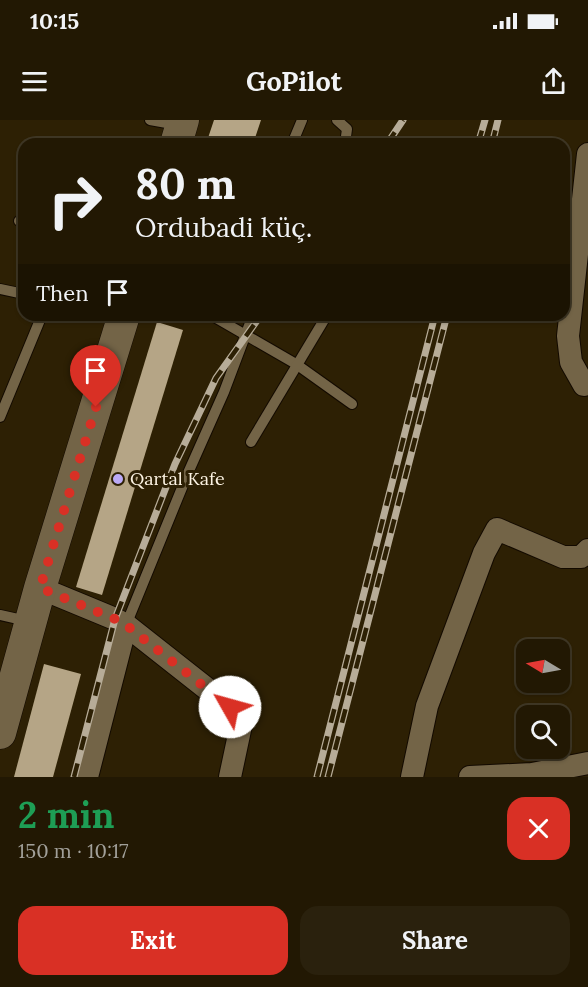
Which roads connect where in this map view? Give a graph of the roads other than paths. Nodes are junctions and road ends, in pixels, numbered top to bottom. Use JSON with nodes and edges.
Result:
{"nodes":[{"id":1,"x":150,"y":120,"type":"edge"},
{"id":2,"x":302,"y":120,"type":"edge"},
{"id":3,"x":337,"y":120,"type":"edge"},
{"id":4,"x":180,"y":130,"type":"edge"},
{"id":5,"x":294,"y":138,"type":"edge"},
{"id":6,"x":346,"y":138,"type":"edge"},
{"id":7,"x":588,"y":154,"type":"edge"},
{"id":8,"x":0,"y":289,"type":"edge"},
{"id":9,"x":18,"y":293,"type":"edge"},
{"id":10,"x":570,"y":318,"type":"edge"},
{"id":11,"x":40,"y":321,"type":"edge"},
{"id":12,"x":120,"y":321,"type":"edge"},
{"id":13,"x":222,"y":321,"type":"edge"},
{"id":14,"x":251,"y":321,"type":"edge"},
{"id":15,"x":323,"y":321,"type":"edge"},
{"id":16,"x":570,"y":321,"type":"edge"},
{"id":17,"x":247,"y":335,"type":"junction"},
{"id":18,"x":296,"y":364,"type":"junction"},
{"id":19,"x":584,"y":385,"type":"dead end"},
{"id":20,"x":352,"y":404,"type":"dead end"},
{"id":21,"x":0,"y":417,"type":"edge"},
{"id":22,"x":251,"y":442,"type":"dead end"},
{"id":23,"x":588,"y":550,"type":"edge"},
{"id":24,"x":40,"y":588,"type":"junction"},
{"id":25,"x":0,"y":615,"type":"edge"},
{"id":26,"x":30,"y":622,"type":"junction"},
{"id":27,"x":126,"y":625,"type":"junction"},
{"id":28,"x":6,"y":685,"type":"edge"},
{"id":29,"x":0,"y":733,"type":"edge"},
{"id":30,"x":588,"y":763,"type":"edge"},
{"id":31,"x":87,"y":777,"type":"edge"},
{"id":32,"x":230,"y":777,"type":"edge"},
{"id":33,"x":412,"y":777,"type":"edge"},
{"id":34,"x":470,"y":777,"type":"edge"}],
"edges":[{"from":1,"to":4,"type":"lane"},
{"from":2,"to":5,"type":"lane"},
{"from":3,"to":6,"type":"lane"},
{"from":7,"to":10,"type":"street"},
{"from":8,"to":9,"type":"lane"},
{"from":11,"to":21,"type":"lane"},
{"from":12,"to":24,"type":"main road"},
{"from":13,"to":17,"type":"lane"},
{"from":14,"to":17,"type":"lane"},
{"from":15,"to":18,"type":"lane"},
{"from":16,"to":19,"type":"street"},
{"from":17,"to":18,"type":"lane"},
{"from":17,"to":27,"type":"lane"},
{"from":18,"to":20,"type":"lane"},
{"from":18,"to":22,"type":"lane"},
{"from":23,"to":33,"type":"street"},
{"from":24,"to":26,"type":"main road"},
{"from":24,"to":27,"type":"street"},
{"from":25,"to":26,"type":"lane"},
{"from":26,"to":28,"type":"main road"},
{"from":27,"to":31,"type":"street"},
{"from":27,"to":32,"type":"street"},
{"from":28,"to":29,"type":"main road"},
{"from":30,"to":34,"type":"street"}]}
